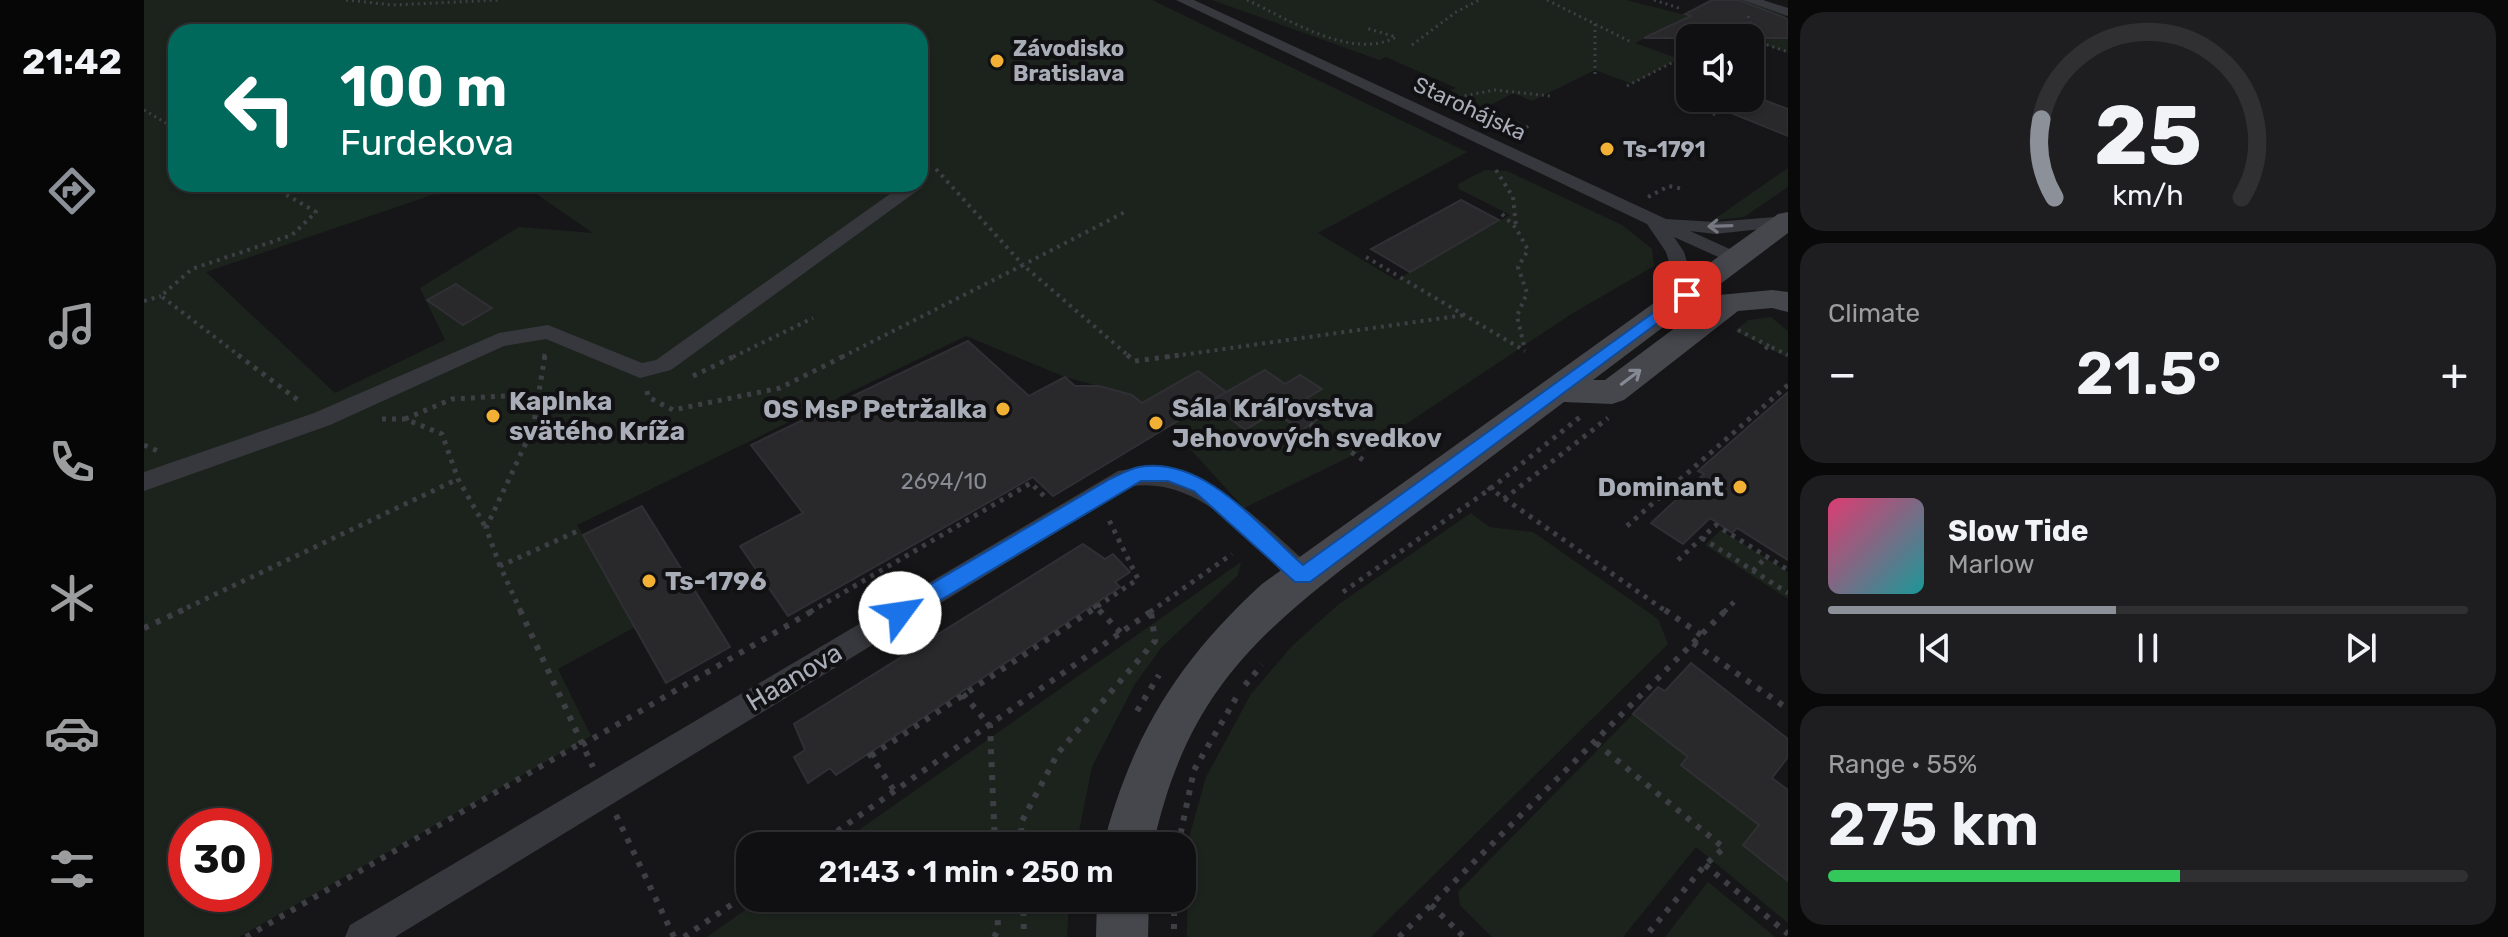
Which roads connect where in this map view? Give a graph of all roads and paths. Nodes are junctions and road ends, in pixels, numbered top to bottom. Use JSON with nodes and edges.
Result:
{"nodes":[{"id":1,"x":346,"y":0,"type":"edge"},
{"id":2,"x":499,"y":0,"type":"edge"},
{"id":3,"x":1183,"y":0,"type":"edge"},
{"id":4,"x":1247,"y":0,"type":"edge"},
{"id":5,"x":1479,"y":0,"type":"edge"},
{"id":6,"x":1547,"y":0,"type":"edge"},
{"id":7,"x":1654,"y":0,"type":"edge"},
{"id":8,"x":1749,"y":0,"type":"edge"},
{"id":9,"x":1682,"y":9,"type":"dead end"},
{"id":10,"x":1788,"y":12,"type":"edge"},
{"id":11,"x":1595,"y":24,"type":"junction"},
{"id":12,"x":1366,"y":28,"type":"dead end"},
{"id":13,"x":1631,"y":42,"type":"dead end"},
{"id":14,"x":1764,"y":44,"type":"edge"},
{"id":15,"x":1412,"y":45,"type":"dead end"},
{"id":16,"x":1788,"y":52,"type":"edge"},
{"id":17,"x":1676,"y":61,"type":"edge"},
{"id":18,"x":1595,"y":74,"type":"dead end"},
{"id":19,"x":1627,"y":86,"type":"dead end"},
{"id":20,"x":1550,"y":96,"type":"dead end"},
{"id":21,"x":1436,"y":101,"type":"dead end"},
{"id":22,"x":144,"y":110,"type":"edge"},
{"id":23,"x":1718,"y":112,"type":"edge"},
{"id":24,"x":1713,"y":115,"type":"dead end"},
{"id":25,"x":168,"y":124,"type":"edge"},
{"id":26,"x":1529,"y":126,"type":"dead end"},
{"id":27,"x":1511,"y":135,"type":"dead end"},
{"id":28,"x":1490,"y":158,"type":"dead end"},
{"id":29,"x":936,"y":169,"type":"dead end"},
{"id":30,"x":1683,"y":189,"type":"dead end"},
{"id":31,"x":282,"y":192,"type":"edge"},
{"id":32,"x":904,"y":192,"type":"edge"},
{"id":33,"x":1647,"y":197,"type":"dead end"},
{"id":34,"x":1125,"y":212,"type":"dead end"},
{"id":35,"x":1502,"y":214,"type":"dead end"},
{"id":36,"x":1654,"y":221,"type":"junction"},
{"id":37,"x":1788,"y":221,"type":"edge"},
{"id":38,"x":1516,"y":228,"type":"junction"},
{"id":39,"x":1366,"y":257,"type":"dead end"},
{"id":40,"x":1736,"y":259,"type":"junction"},
{"id":41,"x":1023,"y":265,"type":"junction"},
{"id":42,"x":1788,"y":282,"type":"edge"},
{"id":43,"x":1687,"y":295,"type":"junction"},
{"id":44,"x":161,"y":296,"type":"junction"},
{"id":45,"x":144,"y":301,"type":"edge"},
{"id":46,"x":1788,"y":302,"type":"edge"},
{"id":47,"x":1465,"y":315,"type":"junction"},
{"id":48,"x":813,"y":318,"type":"dead end"},
{"id":49,"x":1729,"y":325,"type":"dead end"},
{"id":50,"x":548,"y":332,"type":"junction"},
{"id":51,"x":1788,"y":355,"type":"edge"},
{"id":52,"x":689,"y":377,"type":"dead end"},
{"id":53,"x":1788,"y":385,"type":"edge"},
{"id":54,"x":662,"y":390,"type":"dead end"},
{"id":55,"x":1558,"y":390,"type":"junction"},
{"id":56,"x":1612,"y":392,"type":"junction"},
{"id":57,"x":539,"y":394,"type":"junction"},
{"id":58,"x":322,"y":419,"type":"junction"},
{"id":59,"x":405,"y":419,"type":"junction"},
{"id":60,"x":1310,"y":424,"type":"dead end"},
{"id":61,"x":1366,"y":462,"type":"dead end"},
{"id":62,"x":1455,"y":465,"type":"junction"},
{"id":63,"x":458,"y":479,"type":"junction"},
{"id":64,"x":144,"y":482,"type":"edge"},
{"id":65,"x":1490,"y":489,"type":"junction"},
{"id":66,"x":1107,"y":514,"type":"dead end"},
{"id":67,"x":1064,"y":515,"type":"junction"},
{"id":68,"x":1627,"y":526,"type":"dead end"},
{"id":69,"x":486,"y":528,"type":"junction"},
{"id":70,"x":580,"y":530,"type":"dead end"},
{"id":71,"x":1702,"y":538,"type":"junction"},
{"id":72,"x":1232,"y":554,"type":"dead end"},
{"id":73,"x":1767,"y":556,"type":"junction"},
{"id":74,"x":1678,"y":560,"type":"dead end"},
{"id":75,"x":500,"y":566,"type":"junction"},
{"id":76,"x":1788,"y":570,"type":"edge"},
{"id":77,"x":1753,"y":571,"type":"junction"},
{"id":78,"x":1316,"y":589,"type":"junction"},
{"id":79,"x":1788,"y":593,"type":"edge"},
{"id":80,"x":1737,"y":599,"type":"dead end"},
{"id":81,"x":1095,"y":606,"type":"junction"},
{"id":82,"x":1151,"y":612,"type":"junction"},
{"id":83,"x":144,"y":628,"type":"edge"},
{"id":84,"x":1121,"y":633,"type":"junction"},
{"id":85,"x":1701,"y":635,"type":"junction"},
{"id":86,"x":1693,"y":643,"type":"junction"},
{"id":87,"x":1268,"y":659,"type":"dead end"},
{"id":88,"x":963,"y":694,"type":"junction"},
{"id":89,"x":1788,"y":709,"type":"edge"},
{"id":90,"x":990,"y":726,"type":"junction"},
{"id":91,"x":1596,"y":743,"type":"junction"},
{"id":92,"x":582,"y":744,"type":"junction"},
{"id":93,"x":604,"y":791,"type":"junction"},
{"id":94,"x":895,"y":792,"type":"junction"},
{"id":95,"x":836,"y":832,"type":"edge"},
{"id":96,"x":994,"y":832,"type":"edge"},
{"id":97,"x":1021,"y":832,"type":"edge"},
{"id":98,"x":1132,"y":832,"type":"edge"},
{"id":99,"x":1181,"y":832,"type":"edge"},
{"id":100,"x":1705,"y":865,"type":"junction"},
{"id":101,"x":736,"y":902,"type":"edge"},
{"id":102,"x":1431,"y":905,"type":"junction"},
{"id":103,"x":997,"y":912,"type":"edge"},
{"id":104,"x":1023,"y":912,"type":"edge"},
{"id":105,"x":1123,"y":912,"type":"edge"},
{"id":106,"x":1174,"y":912,"type":"edge"},
{"id":107,"x":1788,"y":934,"type":"edge"},
{"id":108,"x":246,"y":937,"type":"edge"},
{"id":109,"x":362,"y":937,"type":"edge"},
{"id":110,"x":674,"y":937,"type":"edge"},
{"id":111,"x":684,"y":937,"type":"edge"},
{"id":112,"x":994,"y":937,"type":"edge"},
{"id":113,"x":1024,"y":937,"type":"edge"},
{"id":114,"x":1122,"y":937,"type":"edge"},
{"id":115,"x":1174,"y":937,"type":"edge"},
{"id":116,"x":1399,"y":937,"type":"edge"},
{"id":117,"x":1464,"y":937,"type":"edge"},
{"id":118,"x":1645,"y":937,"type":"edge"}],
"edges":[{"from":1,"to":2,"type":"path"},
{"from":3,"to":36,"type":"street","name":"Starohájska"},
{"from":4,"to":12,"type":"path"},
{"from":5,"to":15,"type":"path"},
{"from":6,"to":11,"type":"path"},
{"from":7,"to":9,"type":"path"},
{"from":8,"to":10,"type":"street"},
{"from":11,"to":13,"type":"path"},
{"from":11,"to":18,"type":"path"},
{"from":14,"to":16,"type":"path"},
{"from":17,"to":19,"type":"path"},
{"from":20,"to":21,"type":"path"},
{"from":22,"to":25,"type":"path"},
{"from":23,"to":24,"type":"path"},
{"from":26,"to":27,"type":"path"},
{"from":28,"to":38,"type":"path"},
{"from":29,"to":41,"type":"path"},
{"from":30,"to":33,"type":"path"},
{"from":31,"to":44,"type":"path"},
{"from":32,"to":50,"type":"street"},
{"from":34,"to":41,"type":"path"},
{"from":35,"to":38,"type":"path"},
{"from":37,"to":36,"type":"street","one_way":true},
{"from":36,"to":40,"type":"street","name":"Starohájska"},
{"from":36,"to":43,"type":"street"},
{"from":37,"to":40,"type":"street"},
{"from":38,"to":47,"type":"path"},
{"from":39,"to":47,"type":"path"},
{"from":40,"to":42,"type":"street"},
{"from":40,"to":43,"type":"street"},
{"from":41,"to":47,"type":"path"},
{"from":41,"to":54,"type":"path"},
{"from":43,"to":55,"type":"street"},
{"from":44,"to":45,"type":"path"},
{"from":44,"to":58,"type":"path"},
{"from":56,"to":46,"type":"street","one_way":true},
{"from":48,"to":52,"type":"path"},
{"from":49,"to":51,"type":"path"},
{"from":50,"to":57,"type":"path"},
{"from":50,"to":58,"type":"street"},
{"from":53,"to":68,"type":"path"},
{"from":55,"to":56,"type":"street"},
{"from":55,"to":62,"type":"street"},
{"from":56,"to":65,"type":"path"},
{"from":57,"to":59,"type":"path"},
{"from":57,"to":69,"type":"path"},
{"from":58,"to":59,"type":"path"},
{"from":58,"to":64,"type":"street"},
{"from":59,"to":63,"type":"path"},
{"from":60,"to":61,"type":"path"},
{"from":62,"to":65,"type":"path"},
{"from":62,"to":78,"type":"street"},
{"from":63,"to":69,"type":"path"},
{"from":63,"to":83,"type":"path"},
{"from":65,"to":78,"type":"path"},
{"from":65,"to":85,"type":"path"},
{"from":66,"to":81,"type":"path"},
{"from":67,"to":78,"type":"street","name":"Haanova"},
{"from":67,"to":92,"type":"path"},
{"from":67,"to":93,"type":"street","name":"Haanova"},
{"from":69,"to":75,"type":"path"},
{"from":70,"to":75,"type":"path"},
{"from":71,"to":73,"type":"path"},
{"from":71,"to":74,"type":"path"},
{"from":71,"to":77,"type":"path"},
{"from":72,"to":82,"type":"path"},
{"from":73,"to":76,"type":"path"},
{"from":73,"to":77,"type":"path"},
{"from":75,"to":92,"type":"path"},
{"from":77,"to":79,"type":"path"},
{"from":78,"to":98,"type":"street"},
{"from":80,"to":85,"type":"path"},
{"from":81,"to":84,"type":"path"},
{"from":81,"to":88,"type":"path"},
{"from":82,"to":84,"type":"path"},
{"from":82,"to":97,"type":"path"},
{"from":84,"to":90,"type":"path"},
{"from":85,"to":86,"type":"path"},
{"from":86,"to":89,"type":"path"},
{"from":86,"to":91,"type":"path"},
{"from":87,"to":99,"type":"path"},
{"from":88,"to":90,"type":"path"},
{"from":88,"to":94,"type":"path"},
{"from":90,"to":94,"type":"path"},
{"from":90,"to":96,"type":"path"},
{"from":91,"to":100,"type":"path"},
{"from":91,"to":102,"type":"path"},
{"from":92,"to":93,"type":"path"},
{"from":92,"to":108,"type":"path"},
{"from":93,"to":109,"type":"street","name":"Haanova"},
{"from":93,"to":110,"type":"path"},
{"from":94,"to":95,"type":"path"},
{"from":100,"to":107,"type":"path"},
{"from":100,"to":118,"type":"path"},
{"from":101,"to":111,"type":"path"},
{"from":102,"to":116,"type":"path"},
{"from":102,"to":117,"type":"path"},
{"from":103,"to":112,"type":"path"},
{"from":104,"to":113,"type":"path"},
{"from":105,"to":114,"type":"street"},
{"from":106,"to":115,"type":"path"}]}
